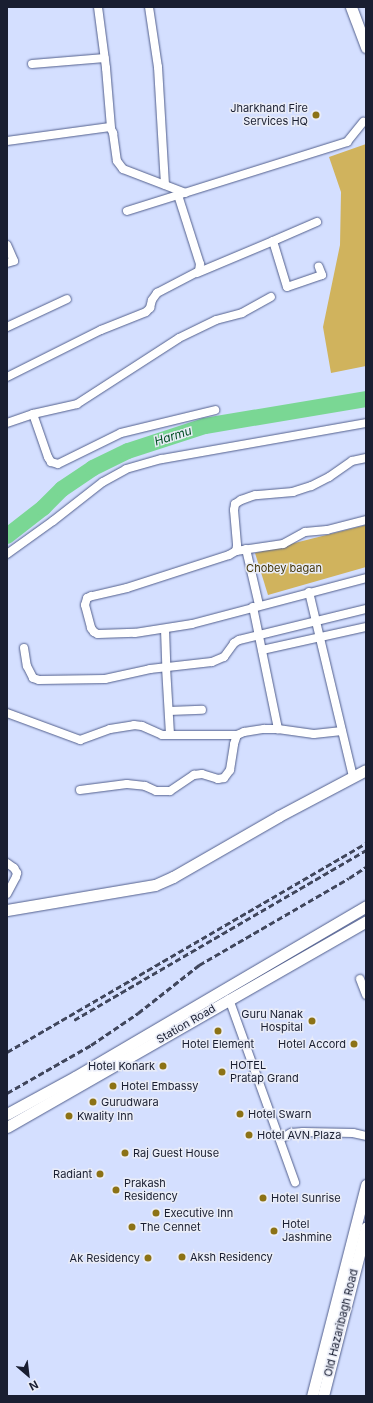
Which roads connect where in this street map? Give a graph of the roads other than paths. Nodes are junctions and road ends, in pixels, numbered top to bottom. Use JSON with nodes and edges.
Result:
{"nodes":[{"id":1,"x":98,"y":7,"type":"edge"},
{"id":2,"x":149,"y":7,"type":"edge"},
{"id":3,"x":350,"y":7,"type":"edge"},
{"id":4,"x":357,"y":7,"type":"edge"},
{"id":5,"x":366,"y":26,"type":"edge"},
{"id":6,"x":366,"y":35,"type":"edge"},
{"id":7,"x":366,"y":47,"type":"edge"},
{"id":8,"x":105,"y":58,"type":"junction"},
{"id":9,"x":32,"y":64,"type":"dead end"},
{"id":10,"x":362,"y":122,"type":"dead end"},
{"id":11,"x":111,"y":128,"type":"junction"},
{"id":12,"x":7,"y":139,"type":"edge"},
{"id":13,"x":165,"y":185,"type":"junction"},
{"id":14,"x":182,"y":194,"type":"junction"},
{"id":15,"x":127,"y":211,"type":"dead end"},
{"id":16,"x":317,"y":222,"type":"dead end"},
{"id":17,"x":273,"y":241,"type":"junction"},
{"id":18,"x":7,"y":245,"type":"edge"},
{"id":19,"x":7,"y":263,"type":"edge"},
{"id":20,"x":319,"y":267,"type":"dead end"},
{"id":21,"x":197,"y":273,"type":"junction"},
{"id":22,"x":271,"y":297,"type":"dead end"},
{"id":23,"x":67,"y":298,"type":"dead end"},
{"id":24,"x":7,"y":327,"type":"edge"},
{"id":25,"x":7,"y":377,"type":"edge"},
{"id":26,"x":215,"y":410,"type":"dead end"},
{"id":27,"x":33,"y":414,"type":"junction"},
{"id":28,"x":7,"y":423,"type":"edge"},
{"id":29,"x":366,"y":423,"type":"edge"},
{"id":30,"x":366,"y":458,"type":"edge"},
{"id":31,"x":366,"y":520,"type":"edge"},
{"id":32,"x":246,"y":549,"type":"junction"},
{"id":33,"x":236,"y":551,"type":"junction"},
{"id":34,"x":7,"y":554,"type":"edge"},
{"id":35,"x":366,"y":580,"type":"edge"},
{"id":36,"x":309,"y":592,"type":"junction"},
{"id":37,"x":256,"y":606,"type":"junction"},
{"id":38,"x":366,"y":609,"type":"edge"},
{"id":39,"x":316,"y":622,"type":"junction"},
{"id":40,"x":366,"y":627,"type":"edge"},
{"id":41,"x":165,"y":629,"type":"junction"},
{"id":42,"x":259,"y":635,"type":"junction"},
{"id":43,"x":320,"y":638,"type":"junction"},
{"id":44,"x":24,"y":648,"type":"dead end"},
{"id":45,"x":262,"y":650,"type":"junction"},
{"id":46,"x":166,"y":667,"type":"junction"},
{"id":47,"x":202,"y":710,"type":"dead end"},
{"id":48,"x":169,"y":711,"type":"junction"},
{"id":49,"x":7,"y":714,"type":"edge"},
{"id":50,"x":278,"y":729,"type":"junction"},
{"id":51,"x":342,"y":731,"type":"junction"},
{"id":52,"x":170,"y":735,"type":"junction"},
{"id":53,"x":238,"y":735,"type":"junction"},
{"id":54,"x":366,"y":770,"type":"edge"},
{"id":55,"x":353,"y":777,"type":"junction"},
{"id":56,"x":80,"y":790,"type":"dead end"},
{"id":57,"x":7,"y":863,"type":"edge"},
{"id":58,"x":7,"y":894,"type":"edge"},
{"id":59,"x":366,"y":906,"type":"edge"},
{"id":60,"x":7,"y":910,"type":"edge"},
{"id":61,"x":366,"y":921,"type":"edge"},
{"id":62,"x":360,"y":979,"type":"dead end"},
{"id":63,"x":366,"y":995,"type":"edge"},
{"id":64,"x":229,"y":999,"type":"junction"},
{"id":65,"x":7,"y":1114,"type":"edge"},
{"id":66,"x":7,"y":1127,"type":"edge"},
{"id":67,"x":366,"y":1136,"type":"edge"},
{"id":68,"x":280,"y":1139,"type":"junction"},
{"id":69,"x":295,"y":1182,"type":"dead end"},
{"id":70,"x":366,"y":1185,"type":"edge"},
{"id":71,"x":366,"y":1198,"type":"edge"},
{"id":72,"x":366,"y":1227,"type":"edge"},
{"id":73,"x":366,"y":1246,"type":"edge"},
{"id":74,"x":312,"y":1396,"type":"edge"},
{"id":75,"x":316,"y":1396,"type":"edge"},
{"id":76,"x":323,"y":1396,"type":"edge"},
{"id":77,"x":326,"y":1396,"type":"edge"}],
"edges":[{"from":1,"to":8,"type":"street"},
{"from":2,"to":13,"type":"street"},
{"from":3,"to":7,"type":"street"},
{"from":4,"to":5,"type":"street"},
{"from":4,"to":6,"type":"street"},
{"from":8,"to":9,"type":"street"},
{"from":8,"to":11,"type":"street"},
{"from":10,"to":14,"type":"street"},
{"from":11,"to":12,"type":"street"},
{"from":11,"to":13,"type":"street"},
{"from":13,"to":14,"type":"street"},
{"from":14,"to":15,"type":"street"},
{"from":14,"to":21,"type":"street"},
{"from":16,"to":17,"type":"street"},
{"from":17,"to":20,"type":"street"},
{"from":17,"to":21,"type":"street"},
{"from":18,"to":19,"type":"street"},
{"from":21,"to":25,"type":"street"},
{"from":22,"to":27,"type":"street"},
{"from":23,"to":24,"type":"street"},
{"from":26,"to":27,"type":"street"},
{"from":27,"to":28,"type":"street"},
{"from":29,"to":34,"type":"street"},
{"from":30,"to":33,"type":"street"},
{"from":31,"to":32,"type":"street"},
{"from":32,"to":33,"type":"street"},
{"from":32,"to":37,"type":"street"},
{"from":33,"to":41,"type":"street"},
{"from":35,"to":36,"type":"street"},
{"from":36,"to":37,"type":"street"},
{"from":36,"to":39,"type":"street"},
{"from":37,"to":41,"type":"street"},
{"from":37,"to":42,"type":"street"},
{"from":38,"to":39,"type":"street"},
{"from":39,"to":42,"type":"street"},
{"from":39,"to":43,"type":"street"},
{"from":40,"to":43,"type":"street"},
{"from":41,"to":46,"type":"street"},
{"from":42,"to":45,"type":"street"},
{"from":42,"to":46,"type":"street"},
{"from":43,"to":45,"type":"street"},
{"from":43,"to":51,"type":"street"},
{"from":44,"to":46,"type":"street"},
{"from":45,"to":50,"type":"street"},
{"from":46,"to":48,"type":"street"},
{"from":47,"to":48,"type":"street"},
{"from":48,"to":52,"type":"street"},
{"from":49,"to":52,"type":"street"},
{"from":50,"to":51,"type":"street"},
{"from":50,"to":53,"type":"street"},
{"from":51,"to":55,"type":"street"},
{"from":52,"to":53,"type":"street"},
{"from":53,"to":56,"type":"street"},
{"from":54,"to":55,"type":"street"},
{"from":55,"to":60,"type":"street"},
{"from":57,"to":58,"type":"street"},
{"from":59,"to":65,"type":"street"},
{"from":61,"to":64,"type":"street","name":"Station Road"},
{"from":62,"to":63,"type":"street"},
{"from":64,"to":66,"type":"street","name":"Station Road"},
{"from":64,"to":68,"type":"street"},
{"from":67,"to":68,"type":"street"},
{"from":68,"to":69,"type":"street"},
{"from":70,"to":74,"type":"street"},
{"from":71,"to":75,"type":"street"},
{"from":72,"to":76,"type":"street","name":"Old Hazaribagh Road"},
{"from":73,"to":77,"type":"street"}]}
